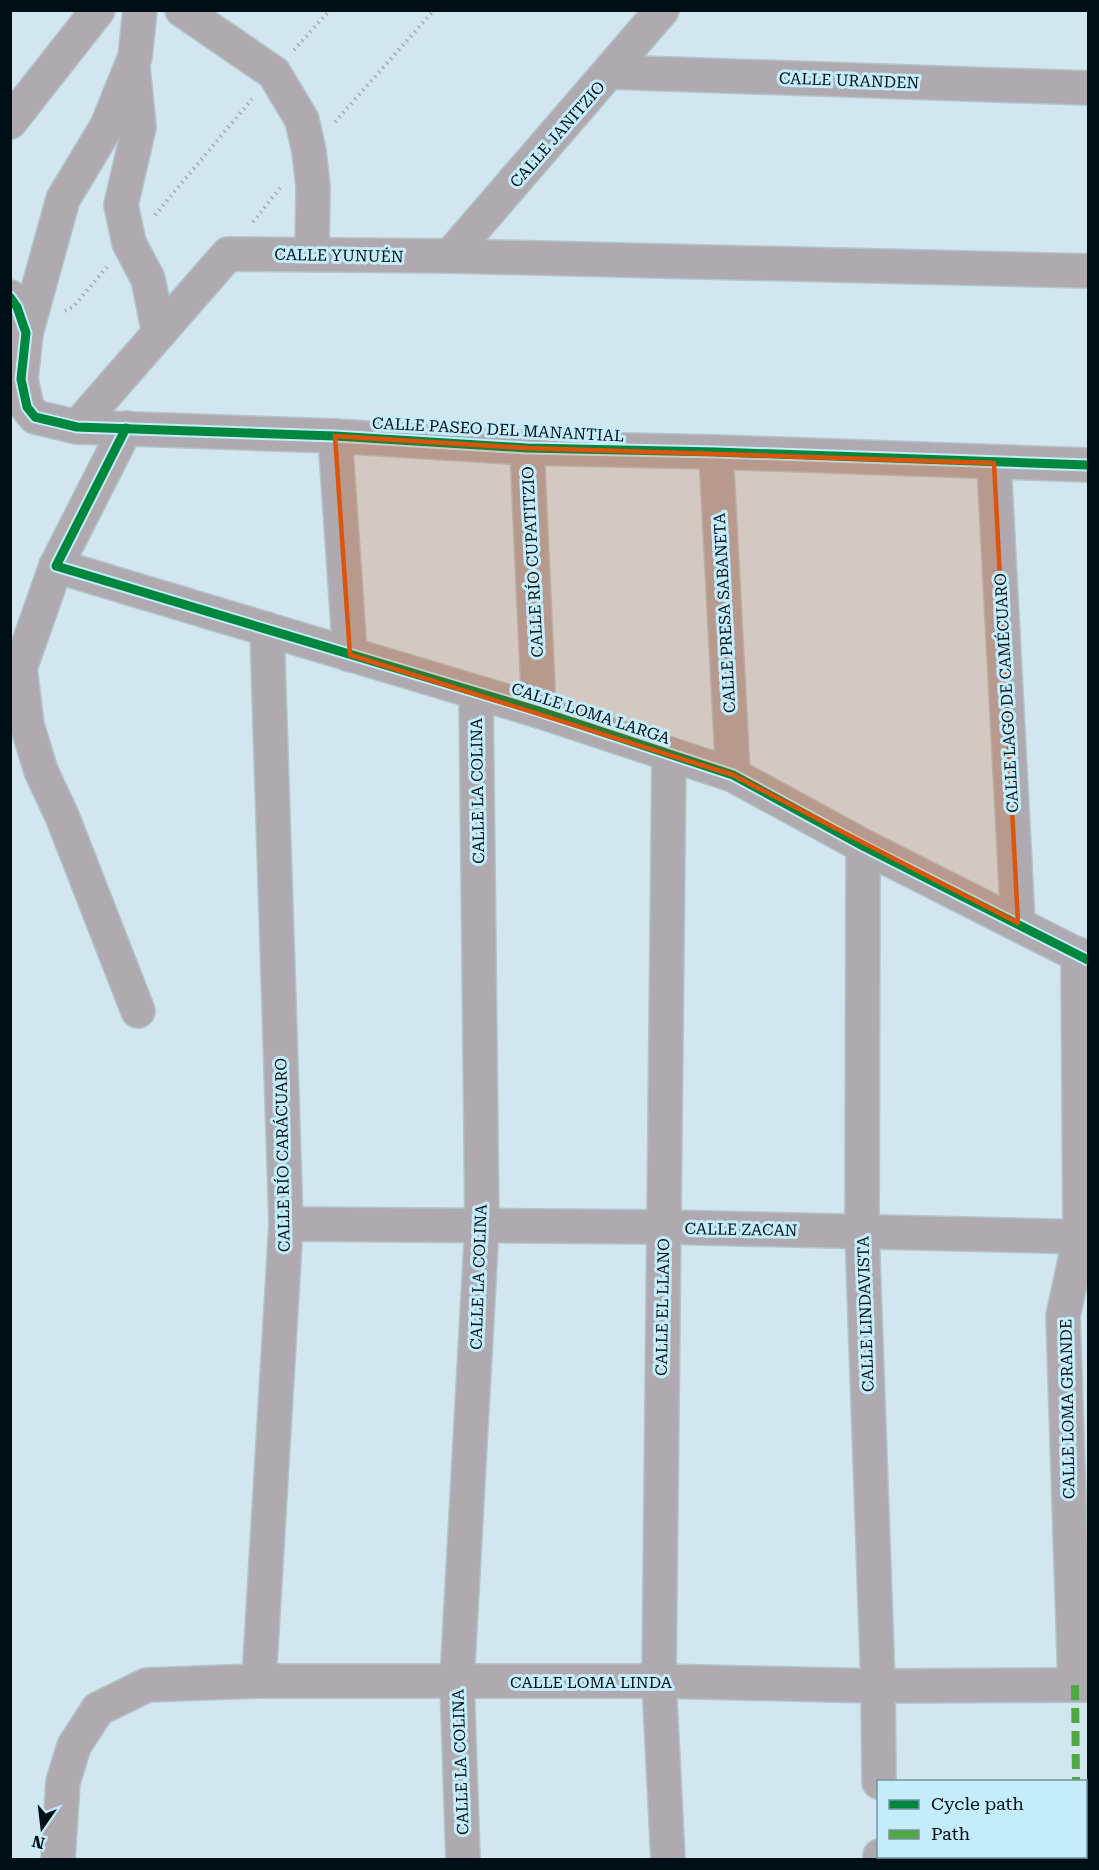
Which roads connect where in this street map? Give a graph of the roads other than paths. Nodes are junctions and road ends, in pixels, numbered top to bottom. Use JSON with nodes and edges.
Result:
{"nodes":[{"id":1,"x":98,"y":10,"type":"edge"},
{"id":2,"x":140,"y":10,"type":"edge"},
{"id":3,"x":182,"y":10,"type":"edge"},
{"id":4,"x":662,"y":10,"type":"edge"},
{"id":5,"x":133,"y":63,"type":"junction"},
{"id":6,"x":610,"y":72,"type":"junction"},
{"id":7,"x":1089,"y":88,"type":"edge"},
{"id":8,"x":10,"y":122,"type":"edge"},
{"id":9,"x":312,"y":254,"type":"junction"},
{"id":10,"x":450,"y":256,"type":"junction"},
{"id":11,"x":1089,"y":271,"type":"edge"},
{"id":12,"x":10,"y":297,"type":"edge"},
{"id":13,"x":26,"y":333,"type":"junction"},
{"id":14,"x":159,"y":333,"type":"junction"},
{"id":15,"x":77,"y":427,"type":"junction"},
{"id":16,"x":126,"y":428,"type":"junction"},
{"id":17,"x":335,"y":436,"type":"junction"},
{"id":18,"x":527,"y":448,"type":"junction"},
{"id":19,"x":716,"y":452,"type":"junction"},
{"id":20,"x":994,"y":463,"type":"junction"},
{"id":21,"x":1089,"y":465,"type":"edge"},
{"id":22,"x":56,"y":566,"type":"junction"},
{"id":23,"x":267,"y":628,"type":"junction"},
{"id":24,"x":350,"y":655,"type":"junction"},
{"id":25,"x":477,"y":693,"type":"junction"},
{"id":26,"x":539,"y":711,"type":"junction"},
{"id":27,"x":669,"y":754,"type":"junction"},
{"id":28,"x":733,"y":775,"type":"junction"},
{"id":29,"x":863,"y":846,"type":"junction"},
{"id":30,"x":1018,"y":923,"type":"junction"},
{"id":31,"x":1083,"y":957,"type":"edge"},
{"id":32,"x":138,"y":1011,"type":"dead end"},
{"id":33,"x":286,"y":1224,"type":"junction"},
{"id":34,"x":482,"y":1225,"type":"junction"},
{"id":35,"x":663,"y":1227,"type":"junction"},
{"id":36,"x":862,"y":1231,"type":"junction"},
{"id":37,"x":1084,"y":1237,"type":"edge"},
{"id":38,"x":260,"y":1681,"type":"junction"},
{"id":39,"x":456,"y":1681,"type":"junction"},
{"id":40,"x":658,"y":1681,"type":"junction"},
{"id":41,"x":1082,"y":1685,"type":"edge"},
{"id":42,"x":878,"y":1686,"type":"junction"},
{"id":43,"x":879,"y":1780,"type":"edge"},
{"id":44,"x":58,"y":1860,"type":"edge"},
{"id":45,"x":464,"y":1860,"type":"edge"},
{"id":46,"x":668,"y":1860,"type":"edge"}],
"edges":[{"from":1,"to":8,"type":"street"},
{"from":2,"to":5,"type":"street"},
{"from":3,"to":9,"type":"street"},
{"from":4,"to":6,"type":"street","name":"CALLE JANITZIO"},
{"from":5,"to":13,"type":"street"},
{"from":5,"to":14,"type":"street"},
{"from":6,"to":7,"type":"street","name":"CALLE URANDEN"},
{"from":6,"to":10,"type":"street","name":"CALLE JANITZIO"},
{"from":9,"to":10,"type":"street","name":"CALLE YUNUÉN"},
{"from":9,"to":14,"type":"street","name":"CALLE YUNUÉN"},
{"from":10,"to":11,"type":"street","name":"CALLE YUNUÉN"},
{"from":12,"to":13,"type":"street","name":"CALLE PASEO DEL MANANTIAL"},
{"from":13,"to":15,"type":"street","name":"CALLE PASEO DEL MANANTIAL"},
{"from":14,"to":15,"type":"street"},
{"from":15,"to":16,"type":"street","name":"CALLE PASEO DEL MANANTIAL"},
{"from":16,"to":17,"type":"street","name":"CALLE PASEO DEL MANANTIAL"},
{"from":16,"to":22,"type":"street"},
{"from":17,"to":18,"type":"street","name":"CALLE PASEO DEL MANANTIAL"},
{"from":17,"to":24,"type":"street"},
{"from":18,"to":19,"type":"street","name":"CALLE PASEO DEL MANANTIAL"},
{"from":18,"to":26,"type":"street","name":"CALLE RÍO CUPATITZIO"},
{"from":19,"to":20,"type":"street","name":"CALLE PASEO DEL MANANTIAL"},
{"from":19,"to":28,"type":"street","name":"CALLE PRESA SABANETA"},
{"from":20,"to":21,"type":"street","name":"CALLE PASEO DEL MANANTIAL"},
{"from":20,"to":30,"type":"street","name":"CALLE LAGO DE CAMÉCUARO"},
{"from":22,"to":23,"type":"street","name":"CALLE LOMA LARGA"},
{"from":22,"to":32,"type":"street"},
{"from":23,"to":24,"type":"street","name":"CALLE LOMA LARGA"},
{"from":23,"to":33,"type":"street","name":"CALLE RÍO CARÁCUARO"},
{"from":24,"to":25,"type":"street","name":"CALLE LOMA LARGA"},
{"from":25,"to":26,"type":"street","name":"CALLE LOMA LARGA"},
{"from":25,"to":34,"type":"street","name":"CALLE LA COLINA"},
{"from":26,"to":27,"type":"street","name":"CALLE LOMA LARGA"},
{"from":27,"to":28,"type":"street","name":"CALLE LOMA LARGA"},
{"from":27,"to":35,"type":"street","name":"CALLE EL LLANO"},
{"from":28,"to":29,"type":"street","name":"CALLE LOMA LARGA"},
{"from":29,"to":30,"type":"street","name":"CALLE LOMA LARGA"},
{"from":29,"to":36,"type":"street","name":"CALLE LINDAVISTA"},
{"from":30,"to":31,"type":"street","name":"CALLE LOMA LARGA"},
{"from":31,"to":37,"type":"street","name":"CALLE LOMA GRANDE"},
{"from":33,"to":34,"type":"street","name":"CALLE ZACAN"},
{"from":33,"to":38,"type":"street","name":"CALLE RÍO CARÁCUARO"},
{"from":34,"to":35,"type":"street","name":"CALLE ZACAN"},
{"from":34,"to":39,"type":"street","name":"CALLE LA COLINA"},
{"from":35,"to":36,"type":"street","name":"CALLE ZACAN"},
{"from":35,"to":40,"type":"street","name":"CALLE EL LLANO"},
{"from":36,"to":37,"type":"street","name":"CALLE ZACAN"},
{"from":36,"to":42,"type":"street","name":"CALLE LINDAVISTA"},
{"from":37,"to":41,"type":"street","name":"CALLE LOMA GRANDE"},
{"from":38,"to":39,"type":"street","name":"CALLE LOMA LINDA"},
{"from":38,"to":44,"type":"street","name":"CALLE LOMA LINDA"},
{"from":39,"to":40,"type":"street","name":"CALLE LOMA LINDA"},
{"from":39,"to":45,"type":"street","name":"CALLE LA COLINA"},
{"from":40,"to":42,"type":"street","name":"CALLE LOMA LINDA"},
{"from":40,"to":46,"type":"street","name":"CALLE EL LLANO"},
{"from":41,"to":42,"type":"street","name":"CALLE LOMA LINDA"},
{"from":42,"to":43,"type":"street","name":"CALLE LINDAVISTA"}]}
